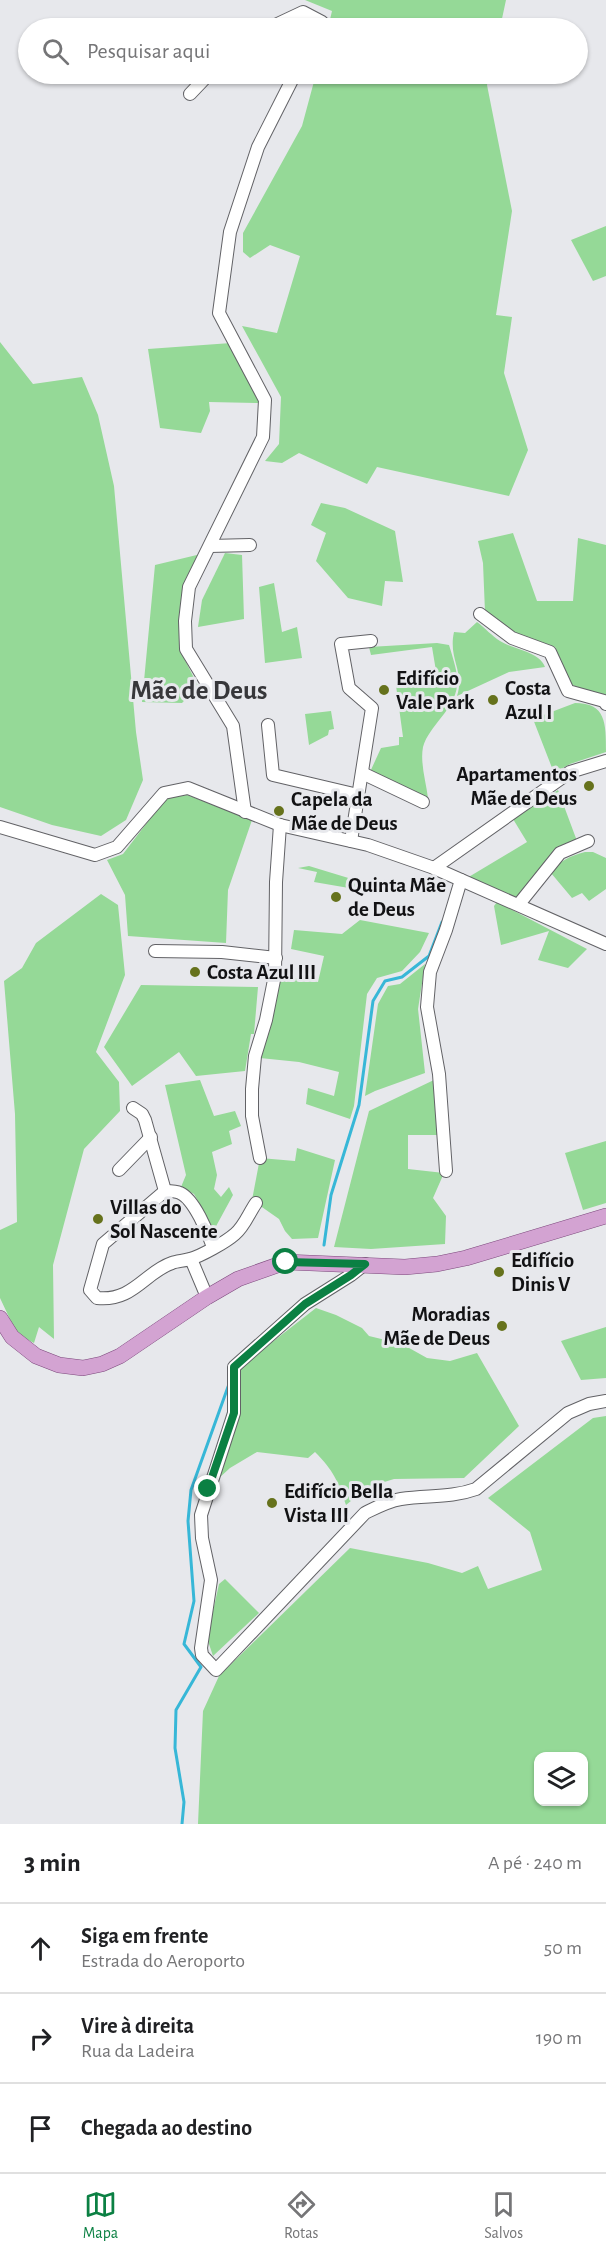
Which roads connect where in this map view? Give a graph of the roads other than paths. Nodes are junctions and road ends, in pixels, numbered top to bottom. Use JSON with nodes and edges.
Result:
{"nodes":[{"id":1,"x":290,"y":18,"type":"edge"},
{"id":2,"x":314,"y":18,"type":"edge"},
{"id":3,"x":200,"y":84,"type":"edge"},
{"id":4,"x":291,"y":84,"type":"edge"},
{"id":5,"x":190,"y":94,"type":"dead end"},
{"id":6,"x":250,"y":545,"type":"dead end"},
{"id":7,"x":210,"y":546,"type":"junction"},
{"id":8,"x":480,"y":614,"type":"dead end"},
{"id":9,"x":371,"y":640,"type":"dead end"},
{"id":10,"x":606,"y":704,"type":"edge"},
{"id":11,"x":268,"y":725,"type":"dead end"},
{"id":12,"x":606,"y":761,"type":"edge"},
{"id":13,"x":362,"y":773,"type":"junction"},
{"id":14,"x":358,"y":795,"type":"junction"},
{"id":15,"x":423,"y":802,"type":"dead end"},
{"id":16,"x":245,"y":812,"type":"junction"},
{"id":17,"x":280,"y":825,"type":"junction"},
{"id":18,"x":0,"y":827,"type":"edge"},
{"id":19,"x":351,"y":841,"type":"junction"},
{"id":20,"x":588,"y":841,"type":"dead end"},
{"id":21,"x":434,"y":868,"type":"junction"},
{"id":22,"x":461,"y":880,"type":"junction"},
{"id":23,"x":519,"y":904,"type":"junction"},
{"id":24,"x":606,"y":944,"type":"edge"},
{"id":25,"x":155,"y":951,"type":"dead end"},
{"id":26,"x":276,"y":958,"type":"junction"},
{"id":27,"x":133,"y":1108,"type":"dead end"},
{"id":28,"x":151,"y":1137,"type":"junction"},
{"id":29,"x":260,"y":1158,"type":"dead end"},
{"id":30,"x":119,"y":1170,"type":"dead end"},
{"id":31,"x":446,"y":1171,"type":"dead end"},
{"id":32,"x":165,"y":1191,"type":"junction"},
{"id":33,"x":256,"y":1203,"type":"dead end"},
{"id":34,"x":606,"y":1216,"type":"edge"},
{"id":35,"x":213,"y":1247,"type":"junction"},
{"id":36,"x":191,"y":1259,"type":"junction"},
{"id":37,"x":365,"y":1264,"type":"junction"},
{"id":38,"x":207,"y":1297,"type":"junction"},
{"id":39,"x":0,"y":1318,"type":"edge"},
{"id":40,"x":606,"y":1401,"type":"edge"}],
"edges":[{"from":1,"to":2,"type":"street"},
{"from":3,"to":5,"type":"street"},
{"from":4,"to":7,"type":"street"},
{"from":6,"to":7,"type":"street"},
{"from":7,"to":16,"type":"street"},
{"from":8,"to":10,"type":"street"},
{"from":9,"to":13,"type":"street"},
{"from":11,"to":14,"type":"street"},
{"from":12,"to":21,"type":"street"},
{"from":13,"to":14,"type":"street"},
{"from":13,"to":15,"type":"street"},
{"from":14,"to":19,"type":"street"},
{"from":16,"to":17,"type":"street"},
{"from":16,"to":18,"type":"street"},
{"from":17,"to":19,"type":"street"},
{"from":17,"to":26,"type":"street"},
{"from":19,"to":21,"type":"street"},
{"from":20,"to":23,"type":"street"},
{"from":21,"to":22,"type":"street"},
{"from":22,"to":23,"type":"street"},
{"from":22,"to":31,"type":"street"},
{"from":23,"to":24,"type":"street"},
{"from":25,"to":26,"type":"street"},
{"from":26,"to":29,"type":"street"},
{"from":27,"to":28,"type":"street"},
{"from":28,"to":30,"type":"street"},
{"from":28,"to":32,"type":"street"},
{"from":32,"to":35,"type":"street"},
{"from":32,"to":36,"type":"street"},
{"from":33,"to":35,"type":"street"},
{"from":34,"to":37,"type":"main road"},
{"from":35,"to":36,"type":"street"},
{"from":36,"to":38,"type":"street"},
{"from":37,"to":38,"type":"main road"},
{"from":37,"to":40,"type":"street"},
{"from":38,"to":39,"type":"main road"}]}
